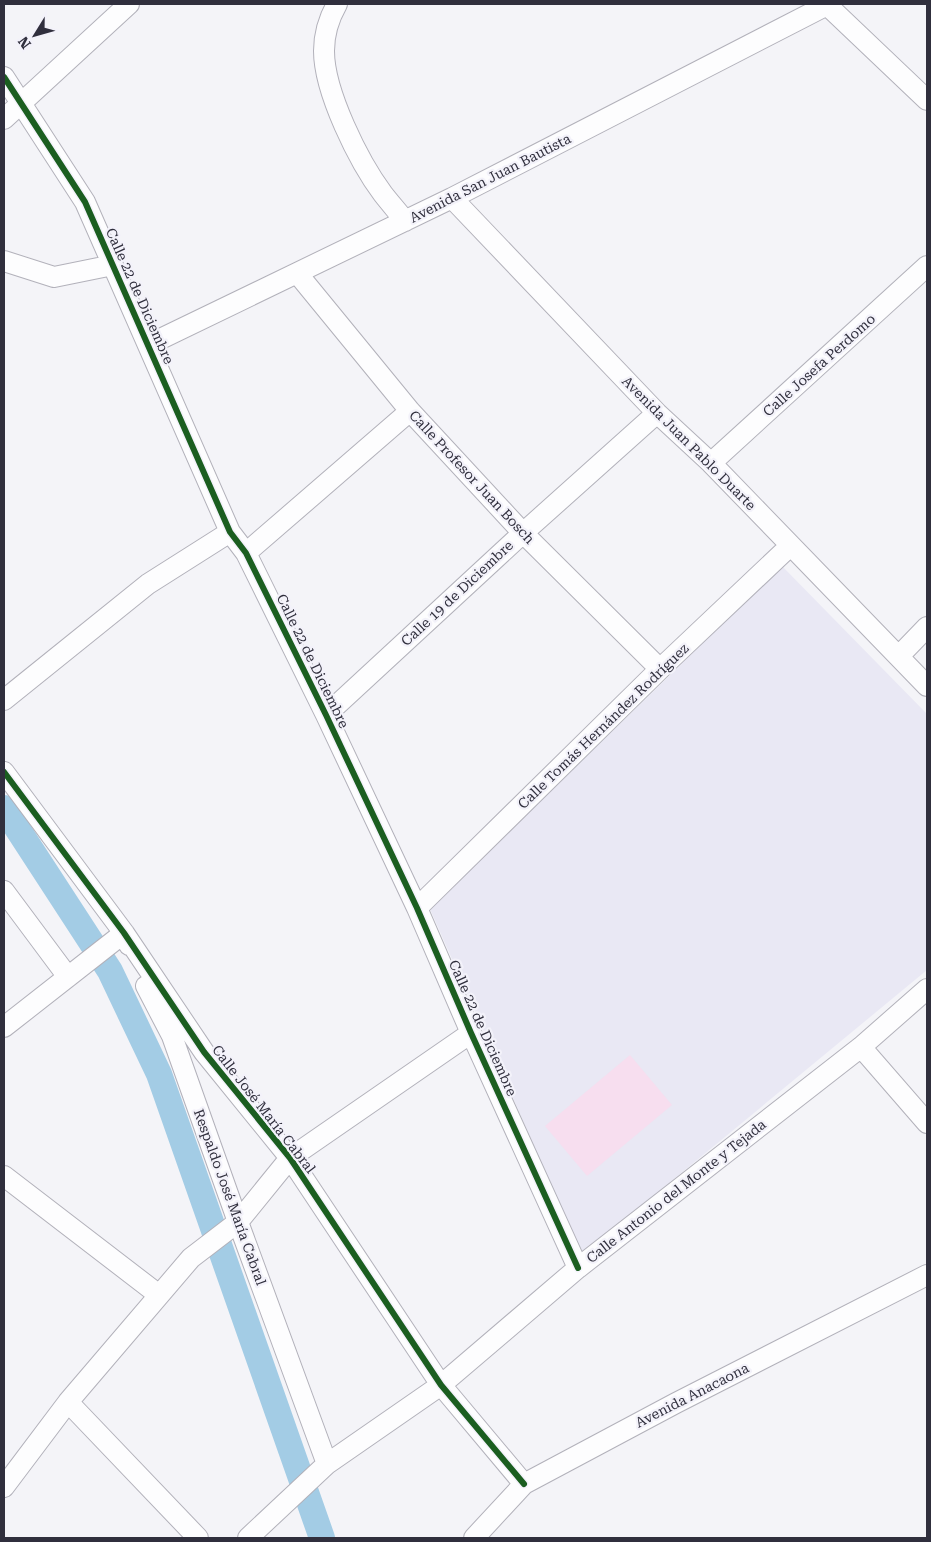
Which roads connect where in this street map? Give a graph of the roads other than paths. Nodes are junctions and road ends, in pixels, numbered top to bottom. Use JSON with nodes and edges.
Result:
{"nodes":[{"id":1,"x":129,"y":4,"type":"edge"},
{"id":2,"x":337,"y":4,"type":"edge"},
{"id":3,"x":827,"y":4,"type":"edge"},
{"id":4,"x":4,"y":77,"type":"edge"},
{"id":5,"x":927,"y":100,"type":"edge"},
{"id":6,"x":21,"y":102,"type":"junction"},
{"id":7,"x":4,"y":119,"type":"edge"},
{"id":8,"x":452,"y":198,"type":"junction"},
{"id":9,"x":405,"y":221,"type":"junction"},
{"id":10,"x":4,"y":260,"type":"edge"},
{"id":11,"x":113,"y":265,"type":"junction"},
{"id":12,"x":927,"y":266,"type":"edge"},
{"id":13,"x":297,"y":273,"type":"junction"},
{"id":14,"x":148,"y":345,"type":"junction"},
{"id":15,"x":410,"y":411,"type":"junction"},
{"id":16,"x":658,"y":413,"type":"junction"},
{"id":17,"x":711,"y":463,"type":"junction"},
{"id":18,"x":230,"y":532,"type":"junction"},
{"id":19,"x":523,"y":533,"type":"junction"},
{"id":20,"x":790,"y":546,"type":"junction"},
{"id":21,"x":246,"y":553,"type":"junction"},
{"id":22,"x":927,"y":627,"type":"edge"},
{"id":23,"x":899,"y":656,"type":"junction"},
{"id":24,"x":660,"y":669,"type":"junction"},
{"id":25,"x":927,"y":686,"type":"edge"},
{"id":26,"x":4,"y":700,"type":"edge"},
{"id":27,"x":326,"y":715,"type":"junction"},
{"id":28,"x":4,"y":772,"type":"edge"},
{"id":29,"x":4,"y":891,"type":"edge"},
{"id":30,"x":417,"y":908,"type":"junction"},
{"id":31,"x":124,"y":933,"type":"junction"},
{"id":32,"x":68,"y":977,"type":"junction"},
{"id":33,"x":927,"y":990,"type":"edge"},
{"id":34,"x":4,"y":1027,"type":"edge"},
{"id":35,"x":471,"y":1033,"type":"junction"},
{"id":36,"x":861,"y":1047,"type":"junction"},
{"id":37,"x":927,"y":1123,"type":"edge"},
{"id":38,"x":290,"y":1158,"type":"junction"},
{"id":39,"x":4,"y":1176,"type":"edge"},
{"id":40,"x":233,"y":1226,"type":"junction"},
{"id":41,"x":578,"y":1268,"type":"junction"},
{"id":42,"x":927,"y":1275,"type":"edge"},
{"id":43,"x":159,"y":1295,"type":"junction"},
{"id":44,"x":442,"y":1385,"type":"junction"},
{"id":45,"x":68,"y":1402,"type":"junction"},
{"id":46,"x":328,"y":1464,"type":"junction"},
{"id":47,"x":524,"y":1484,"type":"junction"},
{"id":48,"x":4,"y":1486,"type":"edge"},
{"id":49,"x":198,"y":1538,"type":"edge"},
{"id":50,"x":248,"y":1538,"type":"edge"},
{"id":51,"x":474,"y":1538,"type":"edge"}],
"edges":[{"from":1,"to":6,"type":"street"},
{"from":2,"to":9,"type":"street"},
{"from":3,"to":5,"type":"street"},
{"from":3,"to":8,"type":"street","name":"Avenida San Juan Bautista"},
{"from":4,"to":6,"type":"street","name":"Calle 22 de Diciembre"},
{"from":6,"to":7,"type":"street"},
{"from":6,"to":11,"type":"street","name":"Calle 22 de Diciembre"},
{"from":8,"to":9,"type":"street","name":"Avenida San Juan Bautista"},
{"from":8,"to":16,"type":"street","name":"Avenida Juan Pablo Duarte"},
{"from":9,"to":13,"type":"street","name":"Avenida San Juan Bautista"},
{"from":10,"to":11,"type":"street"},
{"from":11,"to":14,"type":"street","name":"Calle 22 de Diciembre"},
{"from":12,"to":17,"type":"street","name":"Calle Josefa Perdomo"},
{"from":13,"to":14,"type":"street","name":"Avenida San Juan Bautista"},
{"from":13,"to":15,"type":"street","name":"Calle Profesor Juan Bosch"},
{"from":14,"to":18,"type":"street","name":"Calle 22 de Diciembre"},
{"from":15,"to":19,"type":"street","name":"Calle Profesor Juan Bosch"},
{"from":15,"to":21,"type":"street"},
{"from":16,"to":17,"type":"street","name":"Avenida Juan Pablo Duarte"},
{"from":16,"to":19,"type":"street","name":"Calle 19 de Diciembre"},
{"from":17,"to":20,"type":"street","name":"Avenida Juan Pablo Duarte"},
{"from":18,"to":21,"type":"street","name":"Calle 22 de Diciembre"},
{"from":18,"to":26,"type":"street"},
{"from":19,"to":24,"type":"street","name":"Calle Profesor Juan Bosch"},
{"from":19,"to":27,"type":"street","name":"Calle 19 de Diciembre"},
{"from":20,"to":23,"type":"street","name":"Avenida Juan Pablo Duarte"},
{"from":20,"to":24,"type":"street","name":"Calle Tomás Hernández Rodríguez"},
{"from":21,"to":27,"type":"street","name":"Calle 22 de Diciembre"},
{"from":22,"to":23,"type":"street"},
{"from":23,"to":25,"type":"street","name":"Avenida Juan Pablo Duarte"},
{"from":24,"to":30,"type":"street","name":"Calle Tomás Hernández Rodríguez"},
{"from":27,"to":30,"type":"street","name":"Calle 22 de Diciembre"},
{"from":28,"to":31,"type":"street","name":"Calle José María Cabral"},
{"from":29,"to":32,"type":"street"},
{"from":30,"to":35,"type":"street","name":"Calle 22 de Diciembre"},
{"from":31,"to":32,"type":"street"},
{"from":31,"to":38,"type":"street","name":"Calle José María Cabral"},
{"from":31,"to":40,"type":"street","name":"Respaldo José María Cabral"},
{"from":32,"to":34,"type":"street"},
{"from":33,"to":36,"type":"street","name":"Calle Antonio del Monte y Tejada"},
{"from":35,"to":38,"type":"street"},
{"from":35,"to":41,"type":"street","name":"Calle 22 de Diciembre"},
{"from":36,"to":37,"type":"street"},
{"from":36,"to":41,"type":"street","name":"Calle Antonio del Monte y Tejada"},
{"from":38,"to":40,"type":"street"},
{"from":38,"to":44,"type":"street","name":"Calle José María Cabral"},
{"from":39,"to":43,"type":"street"},
{"from":40,"to":43,"type":"street"},
{"from":40,"to":46,"type":"street","name":"Respaldo José María Cabral"},
{"from":41,"to":44,"type":"street","name":"Calle Antonio del Monte y Tejada"},
{"from":42,"to":47,"type":"street","name":"Avenida Anacaona"},
{"from":43,"to":45,"type":"street"},
{"from":44,"to":46,"type":"street","name":"Calle Antonio del Monte y Tejada"},
{"from":44,"to":47,"type":"street","name":"Calle José María Cabral"},
{"from":45,"to":48,"type":"street"},
{"from":45,"to":49,"type":"street"},
{"from":46,"to":50,"type":"street","name":"Calle Antonio del Monte y Tejada"},
{"from":47,"to":51,"type":"street","name":"Avenida Anacaona"}]}
